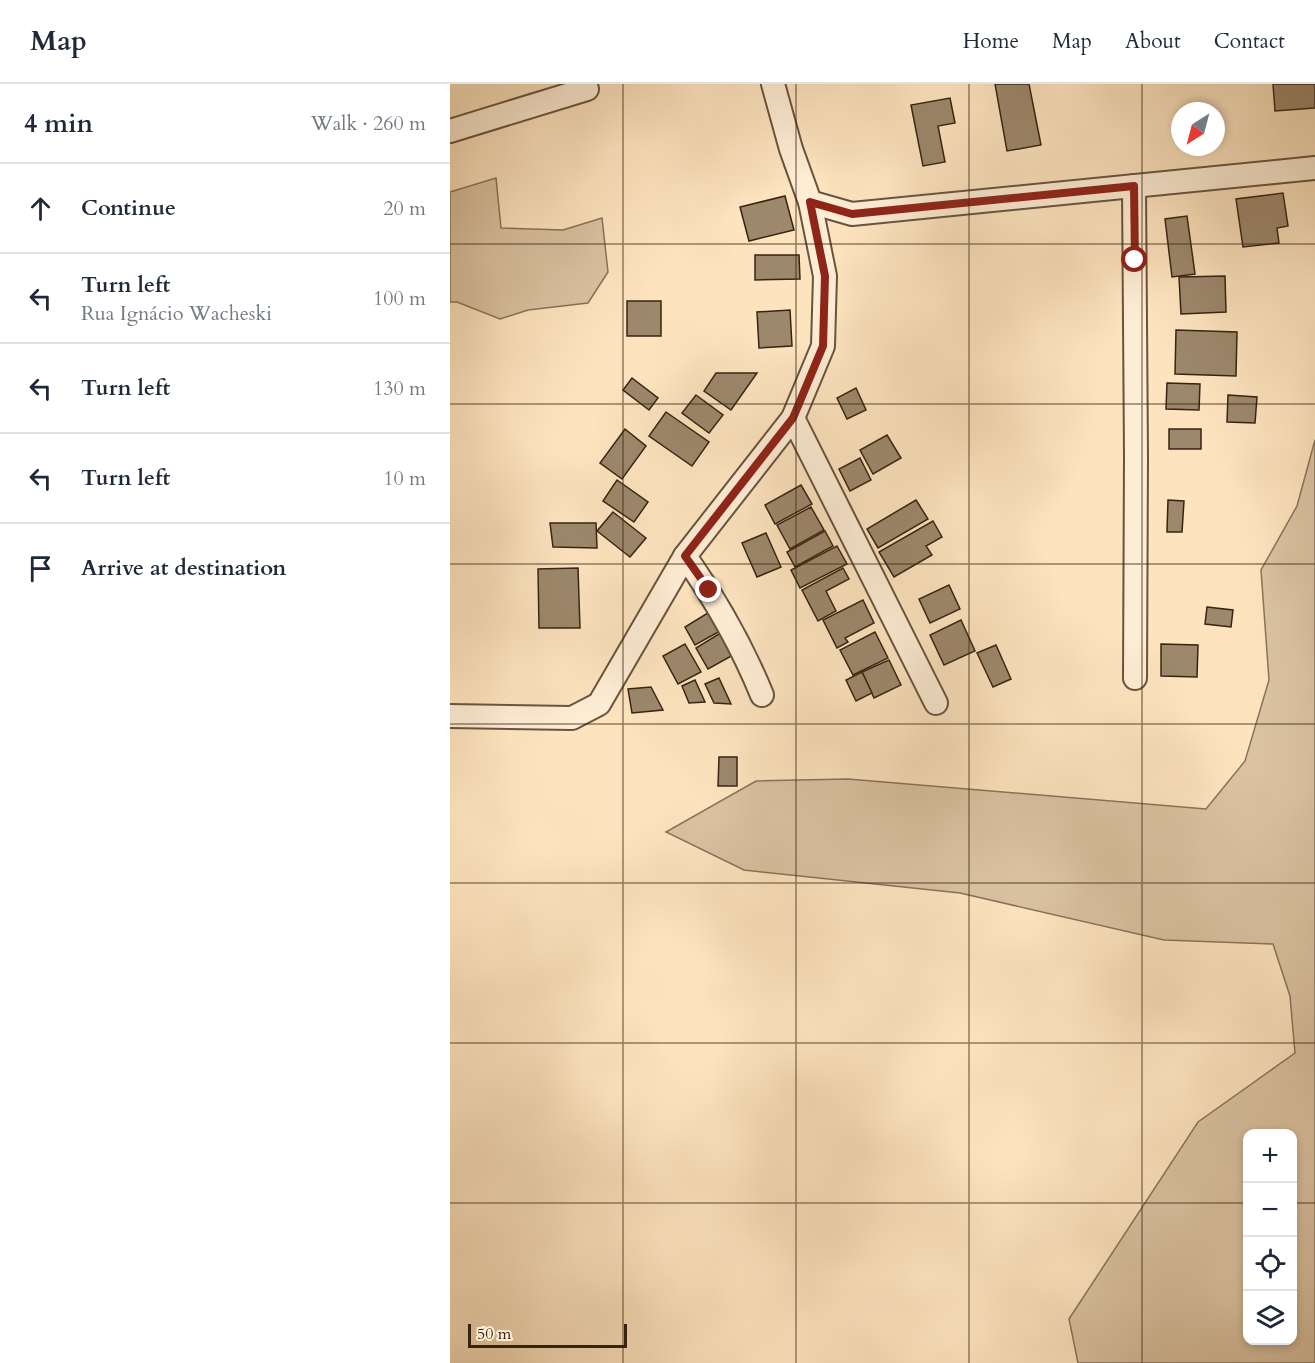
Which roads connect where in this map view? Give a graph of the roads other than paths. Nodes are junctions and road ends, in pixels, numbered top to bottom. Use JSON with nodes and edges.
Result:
{"nodes":[{"id":1,"x":585,"y":84,"type":"edge"},
{"id":2,"x":773,"y":84,"type":"edge"},
{"id":3,"x":450,"y":130,"type":"edge"},
{"id":4,"x":1315,"y":168,"type":"edge"},
{"id":5,"x":1134,"y":186,"type":"junction"},
{"id":6,"x":810,"y":202,"type":"junction"},
{"id":7,"x":793,"y":418,"type":"junction"},
{"id":8,"x":685,"y":556,"type":"junction"},
{"id":9,"x":1135,"y":678,"type":"dead end"},
{"id":10,"x":762,"y":695,"type":"dead end"},
{"id":11,"x":936,"y":703,"type":"dead end"},
{"id":12,"x":450,"y":716,"type":"edge"}],
"edges":[{"from":1,"to":3,"type":"street"},
{"from":2,"to":6,"type":"street"},
{"from":4,"to":5,"type":"street"},
{"from":5,"to":6,"type":"street"},
{"from":5,"to":9,"type":"street"},
{"from":6,"to":7,"type":"street"},
{"from":7,"to":8,"type":"street"},
{"from":7,"to":11,"type":"street"},
{"from":8,"to":10,"type":"street"},
{"from":8,"to":12,"type":"street"}]}
